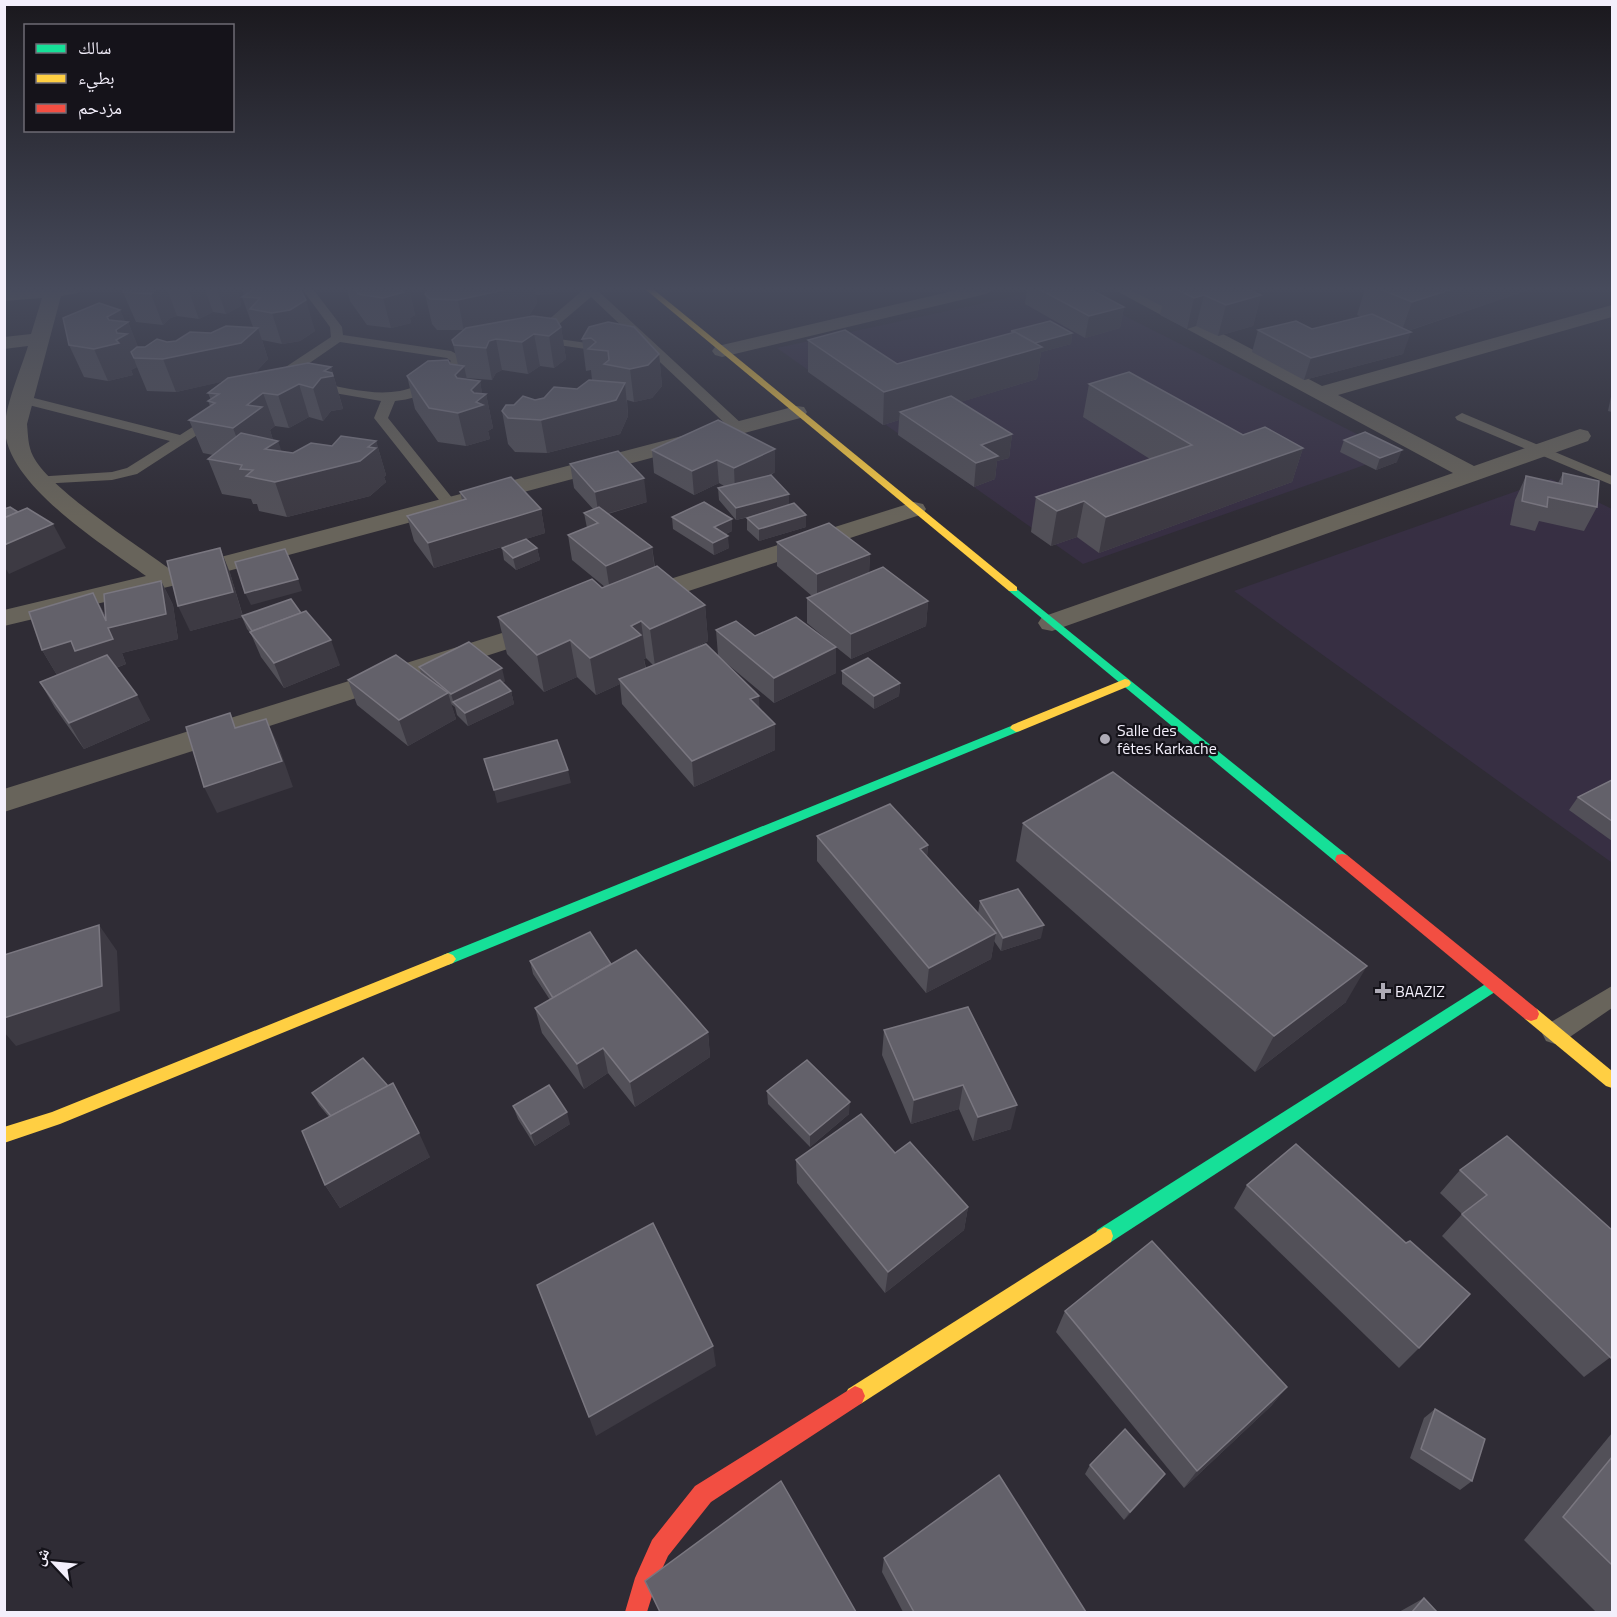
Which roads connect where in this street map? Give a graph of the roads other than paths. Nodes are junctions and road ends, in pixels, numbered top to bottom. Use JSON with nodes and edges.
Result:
{"nodes":[{"id":1,"x":32,"y":364,"type":"edge"},
{"id":2,"x":300,"y":364,"type":"edge"},
{"id":3,"x":457,"y":364,"type":"edge"},
{"id":4,"x":670,"y":364,"type":"edge"},
{"id":5,"x":738,"y":364,"type":"edge"},
{"id":6,"x":1266,"y":364,"type":"edge"},
{"id":7,"x":1422,"y":364,"type":"edge"},
{"id":8,"x":1321,"y":393,"type":"junction"},
{"id":9,"x":390,"y":398,"type":"junction"},
{"id":10,"x":22,"y":399,"type":"junction"},
{"id":11,"x":231,"y":409,"type":"edge"},
{"id":12,"x":796,"y":412,"type":"junction"},
{"id":13,"x":1462,"y":417,"type":"dead end"},
{"id":14,"x":10,"y":425,"type":"edge"},
{"id":15,"x":737,"y":427,"type":"junction"},
{"id":16,"x":1580,"y":436,"type":"dead end"},
{"id":17,"x":183,"y":440,"type":"junction"},
{"id":18,"x":1540,"y":450,"type":"junction"},
{"id":19,"x":1472,"y":474,"type":"junction"},
{"id":20,"x":39,"y":480,"type":"junction"},
{"id":21,"x":1612,"y":481,"type":"edge"},
{"id":22,"x":448,"y":502,"type":"junction"},
{"id":23,"x":914,"y":509,"type":"junction"},
{"id":24,"x":167,"y":579,"type":"junction"},
{"id":25,"x":618,"y":604,"type":"edge"},
{"id":26,"x":4,"y":618,"type":"edge"},
{"id":27,"x":573,"y":619,"type":"edge"},
{"id":28,"x":1052,"y":623,"type":"junction"},
{"id":29,"x":1125,"y":682,"type":"junction"},
{"id":30,"x":4,"y":801,"type":"edge"},
{"id":31,"x":1495,"y":984,"type":"junction"},
{"id":32,"x":1612,"y":996,"type":"edge"},
{"id":33,"x":1555,"y":1034,"type":"junction"},
{"id":34,"x":1612,"y":1081,"type":"edge"},
{"id":35,"x":4,"y":1136,"type":"edge"},
{"id":36,"x":636,"y":1612,"type":"edge"}],
"edges":[{"from":1,"to":10,"type":"street"},
{"from":2,"to":9,"type":"lane"},
{"from":3,"to":9,"type":"lane"},
{"from":4,"to":15,"type":"lane"},
{"from":5,"to":12,"type":"street"},
{"from":6,"to":8,"type":"street"},
{"from":7,"to":8,"type":"street"},
{"from":8,"to":19,"type":"street"},
{"from":9,"to":22,"type":"lane"},
{"from":10,"to":14,"type":"street"},
{"from":10,"to":17,"type":"lane"},
{"from":11,"to":17,"type":"lane"},
{"from":12,"to":15,"type":"street"},
{"from":12,"to":23,"type":"street"},
{"from":13,"to":18,"type":"lane"},
{"from":14,"to":20,"type":"street"},
{"from":15,"to":22,"type":"street"},
{"from":16,"to":18,"type":"street"},
{"from":17,"to":20,"type":"lane"},
{"from":18,"to":19,"type":"street"},
{"from":18,"to":21,"type":"lane"},
{"from":19,"to":28,"type":"street"},
{"from":20,"to":24,"type":"street"},
{"from":22,"to":24,"type":"street"},
{"from":23,"to":25,"type":"street"},
{"from":23,"to":28,"type":"street"},
{"from":24,"to":26,"type":"street"},
{"from":27,"to":30,"type":"street"},
{"from":28,"to":29,"type":"street"},
{"from":29,"to":31,"type":"street"},
{"from":29,"to":35,"type":"street"},
{"from":31,"to":33,"type":"street"},
{"from":31,"to":36,"type":"street"},
{"from":32,"to":33,"type":"lane"},
{"from":33,"to":34,"type":"street"}]}
